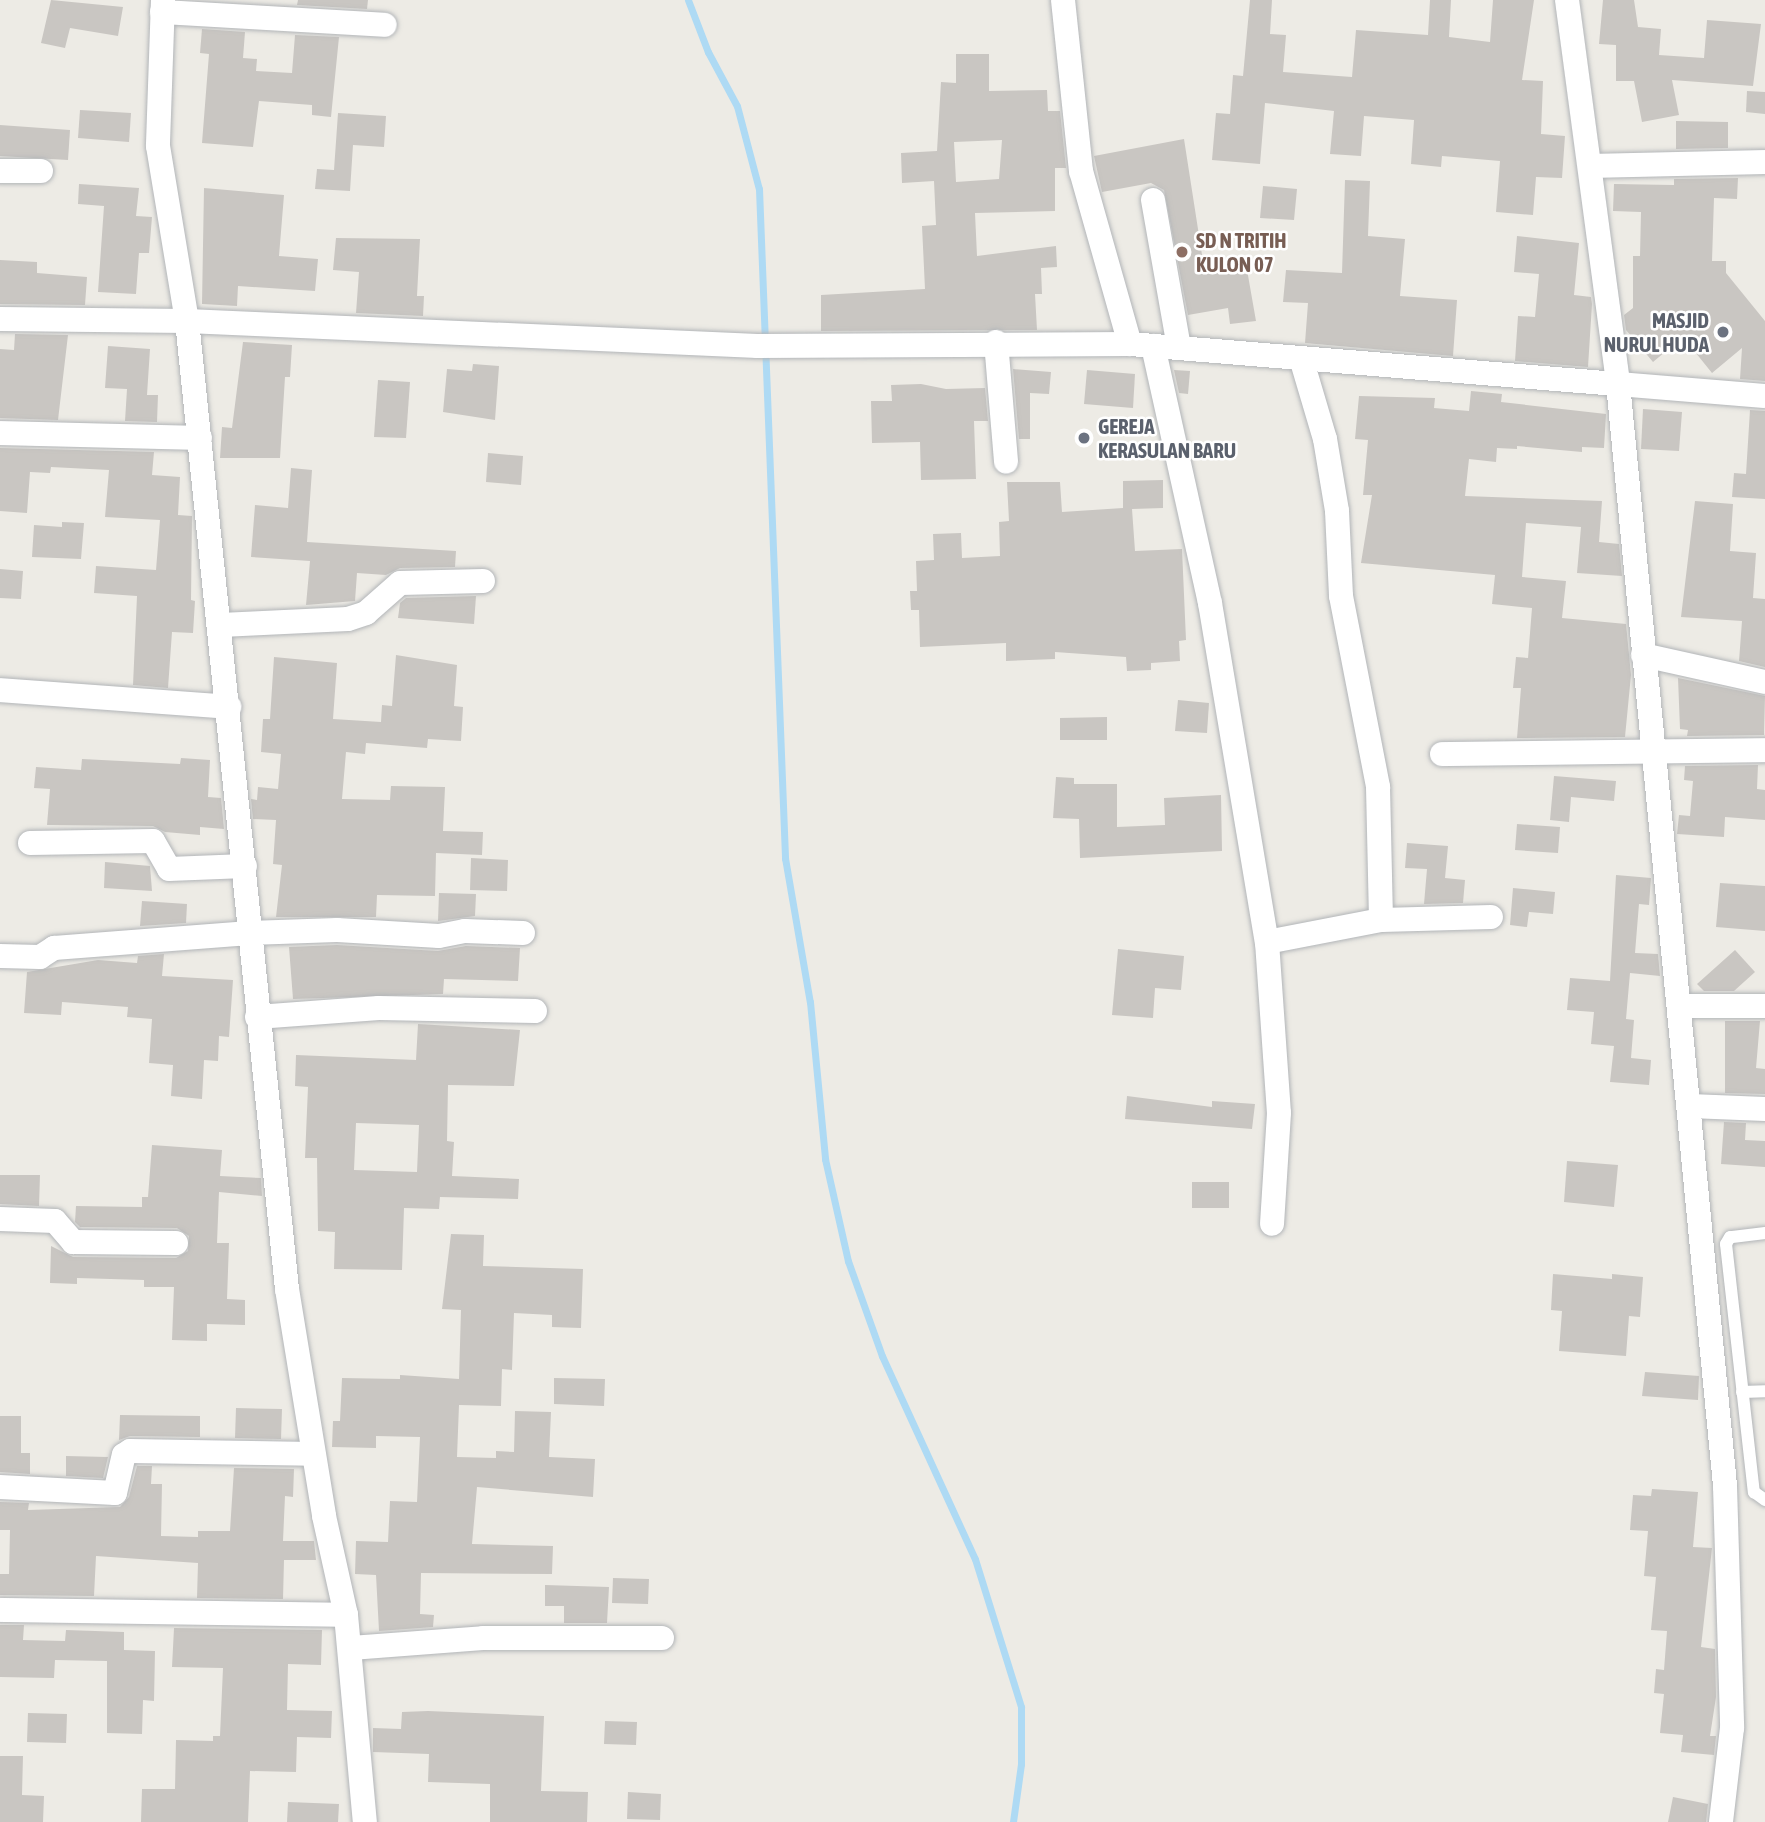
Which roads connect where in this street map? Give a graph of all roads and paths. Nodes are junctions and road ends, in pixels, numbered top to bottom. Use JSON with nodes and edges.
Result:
{"nodes":[{"id":1,"x":1063,"y":0,"type":"edge"},
{"id":2,"x":1567,"y":0,"type":"edge"},
{"id":3,"x":163,"y":6,"type":"edge"},
{"id":4,"x":385,"y":25,"type":"dead end"},
{"id":5,"x":1765,"y":162,"type":"edge"},
{"id":6,"x":1590,"y":166,"type":"junction"},
{"id":7,"x":0,"y":171,"type":"edge"},
{"id":8,"x":41,"y":172,"type":"dead end"},
{"id":9,"x":1153,"y":200,"type":"dead end"},
{"id":10,"x":0,"y":319,"type":"edge"},
{"id":11,"x":187,"y":321,"type":"junction"},
{"id":12,"x":996,"y":342,"type":"junction"},
{"id":13,"x":1141,"y":345,"type":"junction"},
{"id":14,"x":1179,"y":348,"type":"junction"},
{"id":15,"x":1301,"y":358,"type":"junction"},
{"id":16,"x":1618,"y":384,"type":"junction"},
{"id":17,"x":1765,"y":396,"type":"edge"},
{"id":18,"x":0,"y":433,"type":"edge"},
{"id":19,"x":200,"y":438,"type":"junction"},
{"id":20,"x":1006,"y":462,"type":"dead end"},
{"id":21,"x":483,"y":582,"type":"dead end"},
{"id":22,"x":221,"y":625,"type":"junction"},
{"id":23,"x":1643,"y":655,"type":"junction"},
{"id":24,"x":1765,"y":682,"type":"edge"},
{"id":25,"x":0,"y":690,"type":"edge"},
{"id":26,"x":229,"y":706,"type":"junction"},
{"id":27,"x":1765,"y":750,"type":"edge"},
{"id":28,"x":1653,"y":751,"type":"junction"},
{"id":29,"x":1442,"y":754,"type":"dead end"},
{"id":30,"x":30,"y":843,"type":"dead end"},
{"id":31,"x":245,"y":866,"type":"junction"},
{"id":32,"x":1491,"y":917,"type":"dead end"},
{"id":33,"x":1381,"y":920,"type":"junction"},
{"id":34,"x":249,"y":933,"type":"junction"},
{"id":35,"x":523,"y":933,"type":"dead end"},
{"id":36,"x":1266,"y":942,"type":"junction"},
{"id":37,"x":0,"y":956,"type":"edge"},
{"id":38,"x":1681,"y":1006,"type":"junction"},
{"id":39,"x":1765,"y":1006,"type":"edge"},
{"id":40,"x":535,"y":1011,"type":"dead end"},
{"id":41,"x":257,"y":1017,"type":"junction"},
{"id":42,"x":1690,"y":1105,"type":"junction"},
{"id":43,"x":1765,"y":1109,"type":"edge"},
{"id":44,"x":0,"y":1219,"type":"edge"},
{"id":45,"x":1272,"y":1224,"type":"dead end"},
{"id":46,"x":1765,"y":1233,"type":"edge"},
{"id":47,"x":176,"y":1242,"type":"dead end"},
{"id":48,"x":1765,"y":1391,"type":"edge"},
{"id":49,"x":1742,"y":1392,"type":"junction"},
{"id":50,"x":313,"y":1454,"type":"junction"},
{"id":51,"x":0,"y":1487,"type":"edge"},
{"id":52,"x":1765,"y":1500,"type":"edge"},
{"id":53,"x":0,"y":1610,"type":"edge"},
{"id":54,"x":346,"y":1615,"type":"junction"},
{"id":55,"x":662,"y":1638,"type":"dead end"},
{"id":56,"x":351,"y":1648,"type":"junction"},
{"id":57,"x":365,"y":1822,"type":"edge"},
{"id":58,"x":1721,"y":1822,"type":"edge"}],
"edges":[{"from":1,"to":13,"type":"street"},
{"from":2,"to":6,"type":"street"},
{"from":3,"to":4,"type":"street"},
{"from":3,"to":11,"type":"street"},
{"from":5,"to":6,"type":"street"},
{"from":6,"to":16,"type":"street"},
{"from":7,"to":8,"type":"street"},
{"from":9,"to":14,"type":"street"},
{"from":10,"to":11,"type":"street"},
{"from":11,"to":12,"type":"street"},
{"from":11,"to":19,"type":"street"},
{"from":12,"to":13,"type":"street"},
{"from":12,"to":20,"type":"street"},
{"from":13,"to":14,"type":"street"},
{"from":13,"to":36,"type":"street"},
{"from":14,"to":15,"type":"street"},
{"from":15,"to":16,"type":"street"},
{"from":15,"to":33,"type":"street"},
{"from":16,"to":17,"type":"street"},
{"from":16,"to":23,"type":"street"},
{"from":18,"to":19,"type":"street"},
{"from":19,"to":22,"type":"street"},
{"from":21,"to":22,"type":"street"},
{"from":22,"to":26,"type":"street"},
{"from":23,"to":24,"type":"street"},
{"from":23,"to":28,"type":"street"},
{"from":25,"to":26,"type":"street"},
{"from":26,"to":31,"type":"street"},
{"from":27,"to":28,"type":"street"},
{"from":28,"to":29,"type":"street"},
{"from":28,"to":38,"type":"street"},
{"from":30,"to":31,"type":"street"},
{"from":31,"to":34,"type":"street"},
{"from":32,"to":33,"type":"street"},
{"from":33,"to":36,"type":"street"},
{"from":34,"to":35,"type":"street"},
{"from":34,"to":37,"type":"street"},
{"from":34,"to":41,"type":"street"},
{"from":36,"to":45,"type":"street"},
{"from":38,"to":39,"type":"street"},
{"from":38,"to":42,"type":"street"},
{"from":40,"to":41,"type":"street"},
{"from":41,"to":50,"type":"street"},
{"from":42,"to":43,"type":"street"},
{"from":42,"to":58,"type":"street"},
{"from":44,"to":47,"type":"street"},
{"from":46,"to":49,"type":"lane"},
{"from":48,"to":49,"type":"lane"},
{"from":49,"to":52,"type":"lane"},
{"from":50,"to":51,"type":"street"},
{"from":50,"to":54,"type":"street"},
{"from":53,"to":54,"type":"street"},
{"from":54,"to":56,"type":"street"},
{"from":55,"to":56,"type":"street"},
{"from":56,"to":57,"type":"street"}]}
